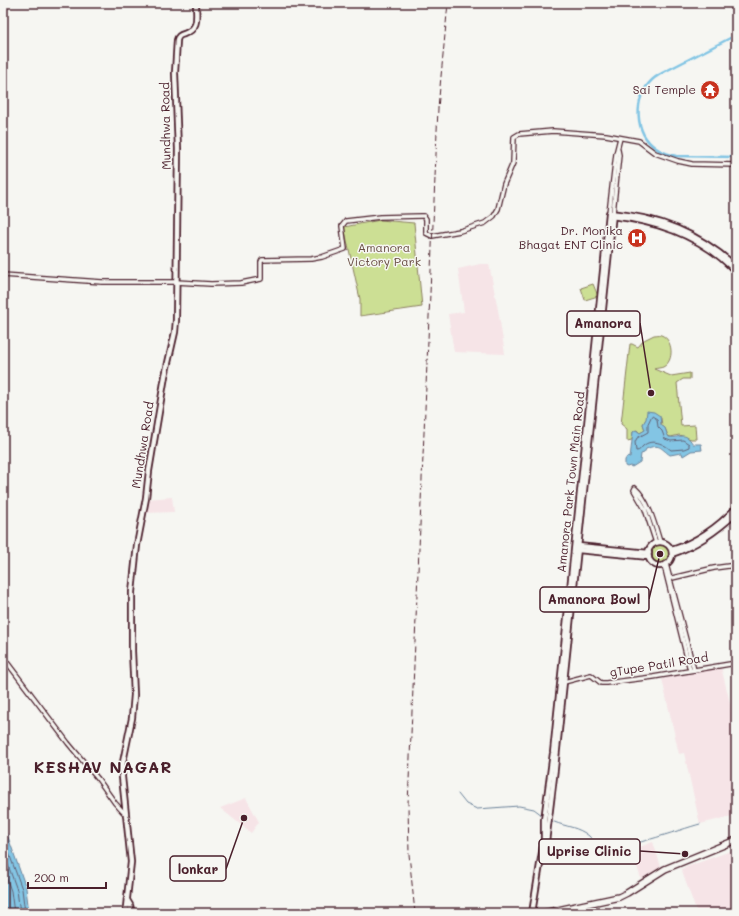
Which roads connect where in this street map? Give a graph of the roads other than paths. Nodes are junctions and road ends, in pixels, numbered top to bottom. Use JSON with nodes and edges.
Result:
{"nodes":[{"id":1,"x":196,"y":3,"type":"edge"},
{"id":2,"x":620,"y":138,"type":"junction"},
{"id":3,"x":736,"y":165,"type":"edge"},
{"id":4,"x":611,"y":215,"type":"junction"},
{"id":5,"x":736,"y":267,"type":"edge"},
{"id":6,"x":736,"y":272,"type":"edge"},
{"id":7,"x":3,"y":276,"type":"edge"},
{"id":8,"x":176,"y":282,"type":"junction"},
{"id":9,"x":736,"y":508,"type":"edge"},
{"id":10,"x":736,"y":513,"type":"edge"},
{"id":11,"x":658,"y":542,"type":"junction"},
{"id":12,"x":578,"y":548,"type":"junction"},
{"id":13,"x":672,"y":552,"type":"junction"},
{"id":14,"x":649,"y":555,"type":"junction"},
{"id":15,"x":665,"y":564,"type":"junction"},
{"id":16,"x":736,"y":565,"type":"edge"},
{"id":17,"x":669,"y":579,"type":"junction"},
{"id":18,"x":3,"y":657,"type":"edge"},
{"id":19,"x":736,"y":662,"type":"edge"},
{"id":20,"x":692,"y":670,"type":"junction"},
{"id":21,"x":564,"y":682,"type":"junction"},
{"id":22,"x":553,"y":769,"type":"junction"},
{"id":23,"x":548,"y":810,"type":"junction"},
{"id":24,"x":126,"y":816,"type":"junction"},
{"id":25,"x":736,"y":840,"type":"edge"},
{"id":26,"x":736,"y":844,"type":"edge"},
{"id":27,"x":626,"y":896,"type":"junction"},
{"id":28,"x":127,"y":900,"type":"junction"},
{"id":29,"x":127,"y":913,"type":"edge"},
{"id":30,"x":132,"y":913,"type":"edge"},
{"id":31,"x":532,"y":913,"type":"edge"},
{"id":32,"x":535,"y":913,"type":"edge"},
{"id":33,"x":544,"y":913,"type":"edge"},
{"id":34,"x":562,"y":913,"type":"edge"}],
"edges":[{"from":1,"to":8,"type":"main road","name":"Mundhwa Road"},
{"from":2,"to":3,"type":"street"},
{"from":2,"to":4,"type":"street","name":"Amanora Park Town Main Road"},
{"from":2,"to":8,"type":"street"},
{"from":4,"to":5,"type":"main road"},
{"from":4,"to":6,"type":"main road"},
{"from":4,"to":12,"type":"main road","name":"Amanora Park Town Main Road"},
{"from":4,"to":22,"type":"main road","name":"Amanora Park Town Main Road"},
{"from":7,"to":8,"type":"street"},
{"from":8,"to":24,"type":"main road","name":"Mundhwa Road"},
{"from":9,"to":13,"type":"main road"},
{"from":10,"to":13,"type":"main road"},
{"from":11,"to":11,"type":"street"},
{"from":11,"to":13,"type":"main road"},
{"from":11,"to":14,"type":"main road"},
{"from":12,"to":14,"type":"main road"},
{"from":12,"to":21,"type":"main road","name":"Amanora Park Town Main Road"},
{"from":13,"to":15,"type":"main road"},
{"from":14,"to":15,"type":"main road"},
{"from":15,"to":17,"type":"street"},
{"from":16,"to":17,"type":"street"},
{"from":17,"to":20,"type":"street"},
{"from":18,"to":24,"type":"street"},
{"from":19,"to":20,"type":"street","name":"gTupe Patil Road"},
{"from":20,"to":21,"type":"street","name":"gTupe Patil Road"},
{"from":21,"to":22,"type":"main road","name":"Amanora Park Town Main Road"},
{"from":22,"to":23,"type":"main road","name":"Amanora Park Town Main Road"},
{"from":23,"to":31,"type":"main road","name":"Amanora Park Town Main Road"},
{"from":23,"to":32,"type":"main road","name":"Amanora Park Town Main Road"},
{"from":24,"to":28,"type":"main road","name":"Mundhwa Road"},
{"from":25,"to":27,"type":"highway"},
{"from":26,"to":27,"type":"highway"},
{"from":27,"to":33,"type":"highway"},
{"from":27,"to":34,"type":"highway"},
{"from":28,"to":29,"type":"main road","name":"Mundhwa Road"},
{"from":28,"to":30,"type":"main road","name":"Mundhwa Road"}]}
